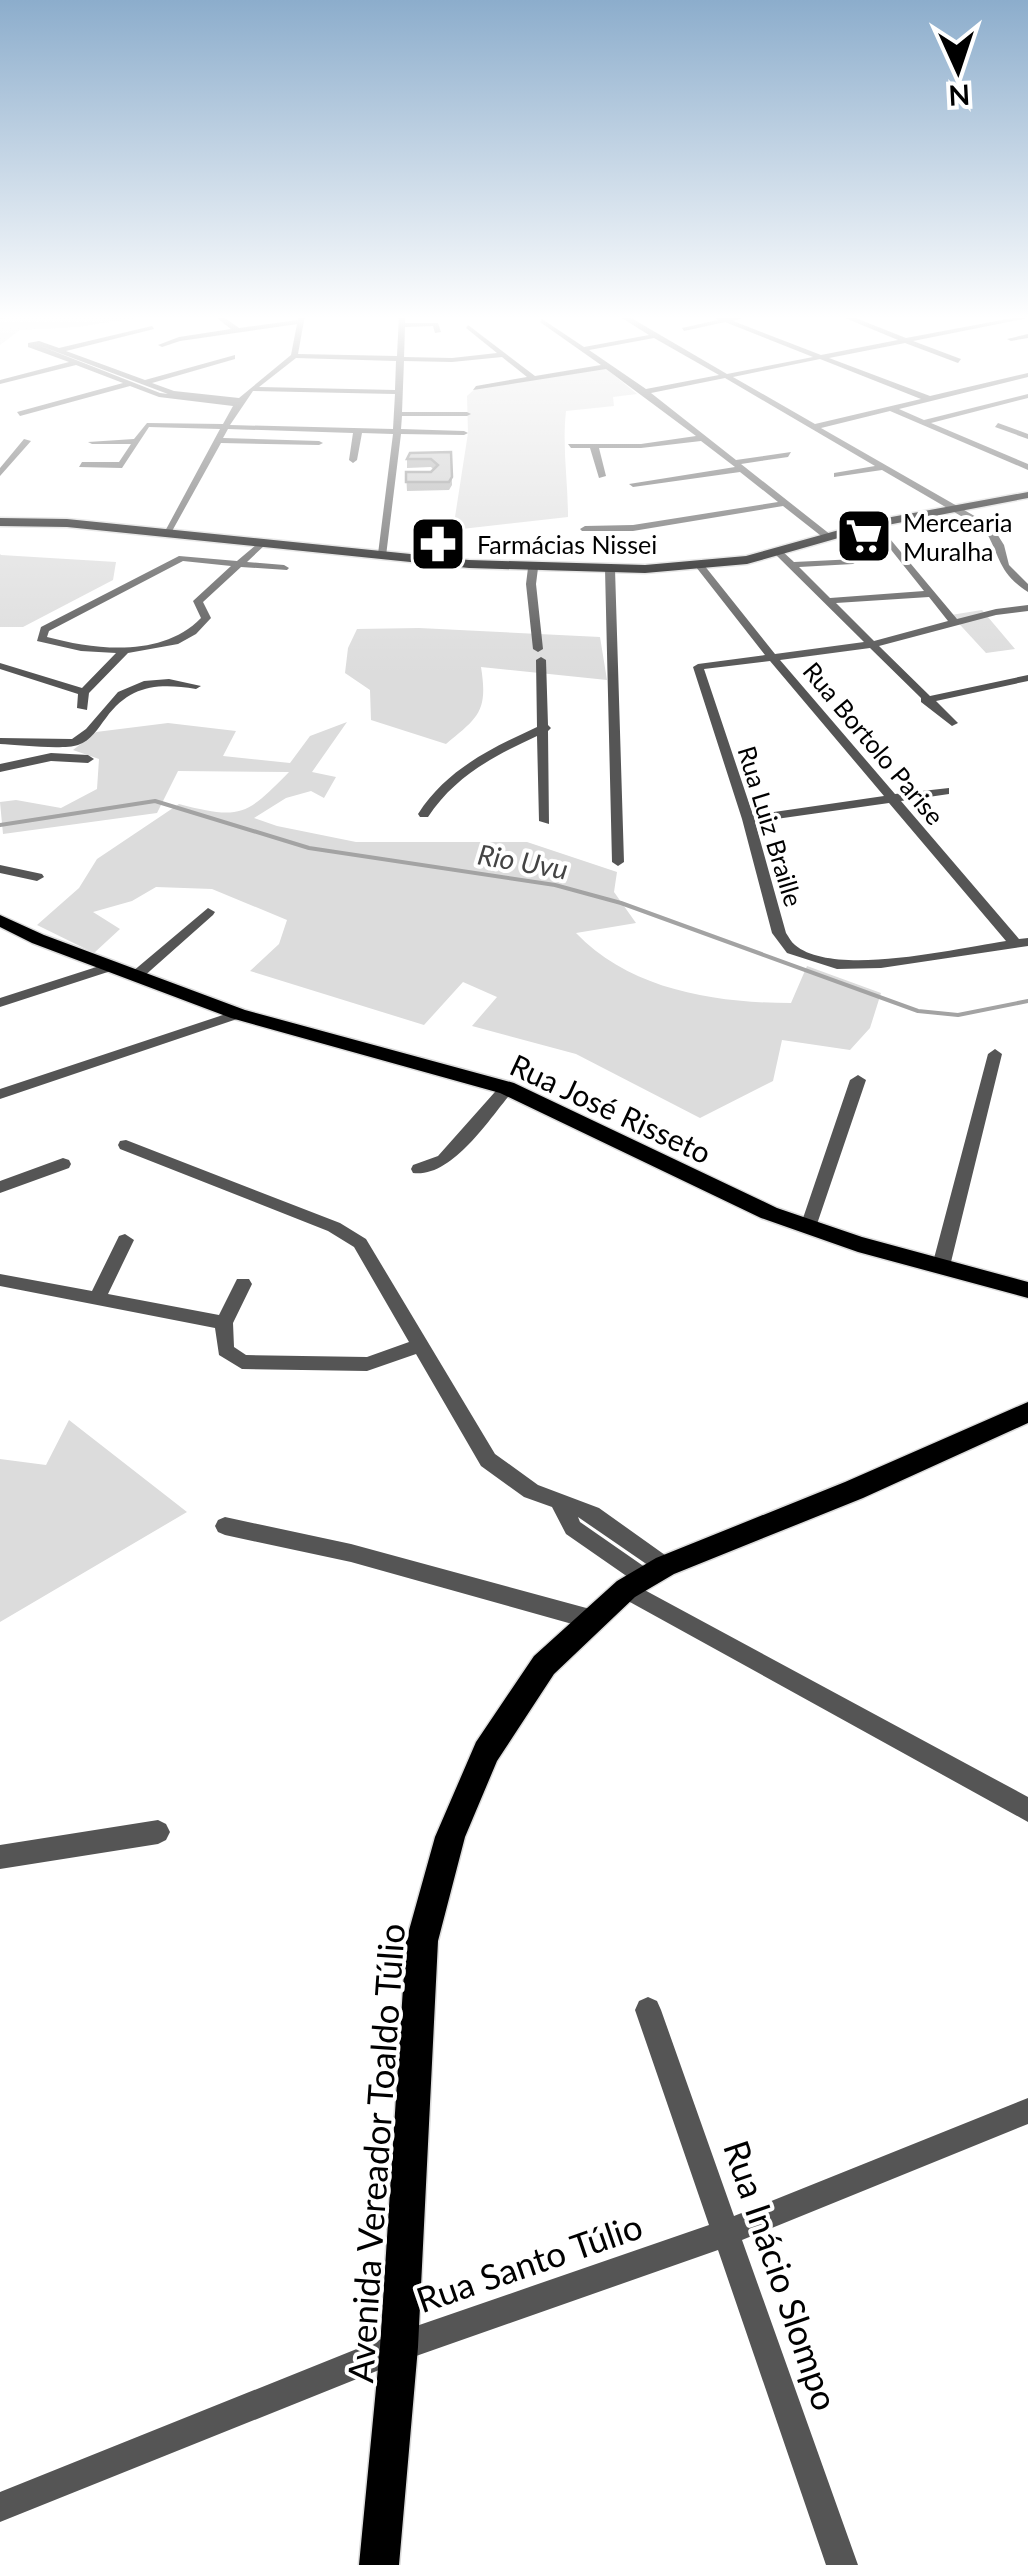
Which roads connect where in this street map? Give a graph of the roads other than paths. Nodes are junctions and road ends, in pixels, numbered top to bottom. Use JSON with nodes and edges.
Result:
{"nodes":[{"id":1,"x":141,"y":435,"type":"edge"},
{"id":2,"x":222,"y":435,"type":"edge"},
{"id":3,"x":357,"y":435,"type":"edge"},
{"id":4,"x":396,"y":435,"type":"edge"},
{"id":5,"x":699,"y":435,"type":"edge"},
{"id":6,"x":826,"y":435,"type":"edge"},
{"id":7,"x":953,"y":435,"type":"edge"},
{"id":8,"x":703,"y":438,"type":"junction"},
{"id":9,"x":138,"y":440,"type":"junction"},
{"id":10,"x":219,"y":440,"type":"junction"},
{"id":11,"x":27,"y":441,"type":"dead end"},
{"id":12,"x":92,"y":442,"type":"dead end"},
{"id":13,"x":319,"y":443,"type":"dead end"},
{"id":14,"x":571,"y":446,"type":"dead end"},
{"id":15,"x":594,"y":448,"type":"junction"},
{"id":16,"x":788,"y":454,"type":"dead end"},
{"id":17,"x":354,"y":460,"type":"dead end"},
{"id":18,"x":82,"y":465,"type":"dead end"},
{"id":19,"x":737,"y":466,"type":"junction"},
{"id":20,"x":1028,"y":467,"type":"edge"},
{"id":21,"x":882,"y":468,"type":"junction"},
{"id":22,"x":0,"y":474,"type":"edge"},
{"id":23,"x":837,"y":474,"type":"dead end"},
{"id":24,"x":602,"y":476,"type":"dead end"},
{"id":25,"x":634,"y":484,"type":"dead end"},
{"id":26,"x":1028,"y":494,"type":"edge"},
{"id":27,"x":786,"y":503,"type":"junction"},
{"id":28,"x":952,"y":509,"type":"junction"},
{"id":29,"x":0,"y":522,"type":"edge"},
{"id":30,"x":875,"y":524,"type":"junction"},
{"id":31,"x":585,"y":528,"type":"dead end"},
{"id":32,"x":166,"y":533,"type":"junction"},
{"id":33,"x":828,"y":537,"type":"junction"},
{"id":34,"x":263,"y":542,"type":"junction"},
{"id":35,"x":778,"y":552,"type":"junction"},
{"id":36,"x":382,"y":554,"type":"junction"},
{"id":37,"x":853,"y":561,"type":"dead end"},
{"id":38,"x":236,"y":563,"type":"junction"},
{"id":39,"x":792,"y":565,"type":"junction"},
{"id":40,"x":701,"y":567,"type":"junction"},
{"id":41,"x":284,"y":568,"type":"dead end"},
{"id":42,"x":533,"y":568,"type":"junction"},
{"id":43,"x":610,"y":569,"type":"junction"},
{"id":44,"x":1028,"y":589,"type":"edge"},
{"id":45,"x":931,"y":594,"type":"junction"},
{"id":46,"x":826,"y":601,"type":"junction"},
{"id":47,"x":1028,"y":608,"type":"edge"},
{"id":48,"x":955,"y":623,"type":"junction"},
{"id":49,"x":870,"y":646,"type":"junction"},
{"id":50,"x":125,"y":650,"type":"junction"},
{"id":51,"x":772,"y":656,"type":"junction"},
{"id":52,"x":0,"y":666,"type":"edge"},
{"id":53,"x":1028,"y":678,"type":"edge"},
{"id":54,"x":196,"y":686,"type":"dead end"},
{"id":55,"x":84,"y":692,"type":"junction"},
{"id":56,"x":925,"y":700,"type":"junction"},
{"id":57,"x":83,"y":708,"type":"dead end"},
{"id":58,"x":952,"y":723,"type":"dead end"},
{"id":59,"x":545,"y":728,"type":"junction"},
{"id":60,"x":0,"y":741,"type":"edge"},
{"id":61,"x":88,"y":760,"type":"dead end"},
{"id":62,"x":0,"y":767,"type":"edge"},
{"id":63,"x":945,"y":790,"type":"dead end"},
{"id":64,"x":891,"y":798,"type":"junction"},
{"id":65,"x":424,"y":814,"type":"dead end"},
{"id":66,"x":748,"y":819,"type":"junction"},
{"id":67,"x":545,"y":821,"type":"dead end"},
{"id":68,"x":618,"y":862,"type":"dead end"},
{"id":69,"x":0,"y":869,"type":"edge"},
{"id":70,"x":37,"y":876,"type":"dead end"},
{"id":71,"x":208,"y":912,"type":"dead end"},
{"id":72,"x":0,"y":920,"type":"edge"},
{"id":73,"x":1022,"y":943,"type":"edge"},
{"id":74,"x":112,"y":966,"type":"junction"},
{"id":75,"x":136,"y":975,"type":"junction"},
{"id":76,"x":0,"y":1003,"type":"edge"},
{"id":77,"x":238,"y":1014,"type":"junction"},
{"id":78,"x":995,"y":1054,"type":"dead end"},
{"id":79,"x":858,"y":1080,"type":"dead end"},
{"id":80,"x":507,"y":1088,"type":"junction"},
{"id":81,"x":0,"y":1094,"type":"edge"},
{"id":82,"x":126,"y":1145,"type":"dead end"},
{"id":83,"x":62,"y":1164,"type":"dead end"},
{"id":84,"x":419,"y":1169,"type":"dead end"},
{"id":85,"x":0,"y":1187,"type":"edge"},
{"id":86,"x":808,"y":1226,"type":"junction"},
{"id":87,"x":126,"y":1240,"type":"dead end"},
{"id":88,"x":941,"y":1266,"type":"junction"},
{"id":89,"x":0,"y":1280,"type":"edge"},
{"id":90,"x":242,"y":1284,"type":"dead end"},
{"id":91,"x":1028,"y":1290,"type":"edge"},
{"id":92,"x":98,"y":1296,"type":"junction"},
{"id":93,"x":224,"y":1323,"type":"junction"},
{"id":94,"x":421,"y":1345,"type":"junction"},
{"id":95,"x":1028,"y":1412,"type":"edge"},
{"id":96,"x":225,"y":1526,"type":"dead end"},
{"id":97,"x":645,"y":1577,"type":"junction"},
{"id":98,"x":590,"y":1618,"type":"junction"},
{"id":99,"x":1028,"y":1810,"type":"edge"},
{"id":100,"x":158,"y":1832,"type":"dead end"},
{"id":101,"x":0,"y":1856,"type":"edge"},
{"id":102,"x":648,"y":2010,"type":"dead end"},
{"id":103,"x":1028,"y":2111,"type":"edge"},
{"id":104,"x":728,"y":2232,"type":"junction"},
{"id":105,"x":400,"y":2347,"type":"junction"},
{"id":106,"x":0,"y":2508,"type":"edge"},
{"id":107,"x":379,"y":2565,"type":"edge"},
{"id":108,"x":842,"y":2565,"type":"edge"}],
"edges":[{"from":1,"to":9,"type":"street"},
{"from":2,"to":10,"type":"street"},
{"from":3,"to":17,"type":"street"},
{"from":4,"to":36,"type":"street"},
{"from":5,"to":8,"type":"street"},
{"from":6,"to":21,"type":"street"},
{"from":7,"to":20,"type":"street"},
{"from":8,"to":15,"type":"street"},
{"from":8,"to":19,"type":"street"},
{"from":9,"to":12,"type":"street"},
{"from":9,"to":18,"type":"street"},
{"from":10,"to":13,"type":"street"},
{"from":10,"to":32,"type":"street"},
{"from":11,"to":22,"type":"street"},
{"from":14,"to":15,"type":"street"},
{"from":15,"to":24,"type":"street"},
{"from":16,"to":19,"type":"street"},
{"from":19,"to":25,"type":"street"},
{"from":19,"to":27,"type":"street"},
{"from":21,"to":23,"type":"street"},
{"from":21,"to":28,"type":"street"},
{"from":26,"to":28,"type":"main road"},
{"from":27,"to":31,"type":"street"},
{"from":27,"to":33,"type":"street"},
{"from":28,"to":30,"type":"main road"},
{"from":28,"to":44,"type":"street"},
{"from":29,"to":32,"type":"main road"},
{"from":30,"to":33,"type":"main road"},
{"from":30,"to":45,"type":"street"},
{"from":32,"to":34,"type":"main road"},
{"from":33,"to":35,"type":"main road"},
{"from":34,"to":36,"type":"main road"},
{"from":34,"to":38,"type":"street"},
{"from":35,"to":39,"type":"street"},
{"from":35,"to":40,"type":"main road"},
{"from":36,"to":42,"type":"main road"},
{"from":37,"to":39,"type":"street"},
{"from":38,"to":41,"type":"street"},
{"from":38,"to":50,"type":"street"},
{"from":38,"to":50,"type":"street"},
{"from":39,"to":46,"type":"street"},
{"from":40,"to":43,"type":"main road"},
{"from":40,"to":51,"type":"street","name":"Rua Bortolo Parise"},
{"from":42,"to":43,"type":"main road"},
{"from":42,"to":59,"type":"street"},
{"from":43,"to":68,"type":"street"},
{"from":45,"to":46,"type":"street"},
{"from":45,"to":48,"type":"street"},
{"from":46,"to":49,"type":"street"},
{"from":47,"to":48,"type":"street"},
{"from":48,"to":49,"type":"street"},
{"from":49,"to":51,"type":"street"},
{"from":49,"to":56,"type":"street"},
{"from":50,"to":55,"type":"street"},
{"from":51,"to":64,"type":"street","name":"Rua Bortolo Parise"},
{"from":51,"to":66,"type":"street","name":"Rua Luiz Braille"},
{"from":52,"to":55,"type":"street"},
{"from":53,"to":56,"type":"street"},
{"from":54,"to":60,"type":"street"},
{"from":55,"to":57,"type":"street"},
{"from":56,"to":58,"type":"street"},
{"from":59,"to":65,"type":"street"},
{"from":59,"to":67,"type":"street"},
{"from":61,"to":62,"type":"street"},
{"from":63,"to":64,"type":"street"},
{"from":64,"to":66,"type":"street"},
{"from":64,"to":73,"type":"street","name":"Rua Bortolo Parise"},
{"from":66,"to":73,"type":"street","name":"Rua Luiz Braille"},
{"from":69,"to":70,"type":"street"},
{"from":71,"to":75,"type":"street"},
{"from":72,"to":74,"type":"main road","name":"Rua José Risseto"},
{"from":74,"to":75,"type":"main road","name":"Rua José Risseto"},
{"from":74,"to":76,"type":"street"},
{"from":75,"to":77,"type":"main road","name":"Rua José Risseto"},
{"from":77,"to":80,"type":"main road","name":"Rua José Risseto"},
{"from":77,"to":81,"type":"street"},
{"from":78,"to":88,"type":"street"},
{"from":79,"to":86,"type":"street"},
{"from":80,"to":84,"type":"street"},
{"from":80,"to":86,"type":"main road","name":"Rua José Risseto"},
{"from":82,"to":94,"type":"street"},
{"from":83,"to":85,"type":"street"},
{"from":86,"to":88,"type":"main road","name":"Rua José Risseto"},
{"from":87,"to":92,"type":"street"},
{"from":88,"to":91,"type":"main road","name":"Rua José Risseto"},
{"from":89,"to":92,"type":"street"},
{"from":90,"to":93,"type":"street"},
{"from":92,"to":93,"type":"street"},
{"from":93,"to":94,"type":"street"},
{"from":94,"to":97,"type":"street"},
{"from":95,"to":97,"type":"main road","name":"Avenida Vereador Toaldo Túlio"},
{"from":96,"to":98,"type":"street"},
{"from":97,"to":98,"type":"main road","name":"Avenida Vereador Toaldo Túlio"},
{"from":97,"to":99,"type":"street"},
{"from":98,"to":105,"type":"main road","name":"Avenida Vereador Toaldo Túlio"},
{"from":100,"to":101,"type":"street"},
{"from":102,"to":104,"type":"street","name":"Rua Inácio Slompo"},
{"from":103,"to":104,"type":"street","name":"Rua Santo Túlio"},
{"from":104,"to":105,"type":"street","name":"Rua Santo Túlio"},
{"from":104,"to":108,"type":"street","name":"Rua Inácio Slompo"},
{"from":105,"to":106,"type":"street","name":"Rua Santo Túlio"},
{"from":105,"to":107,"type":"main road","name":"Avenida Vereador Toaldo Túlio"}]}
